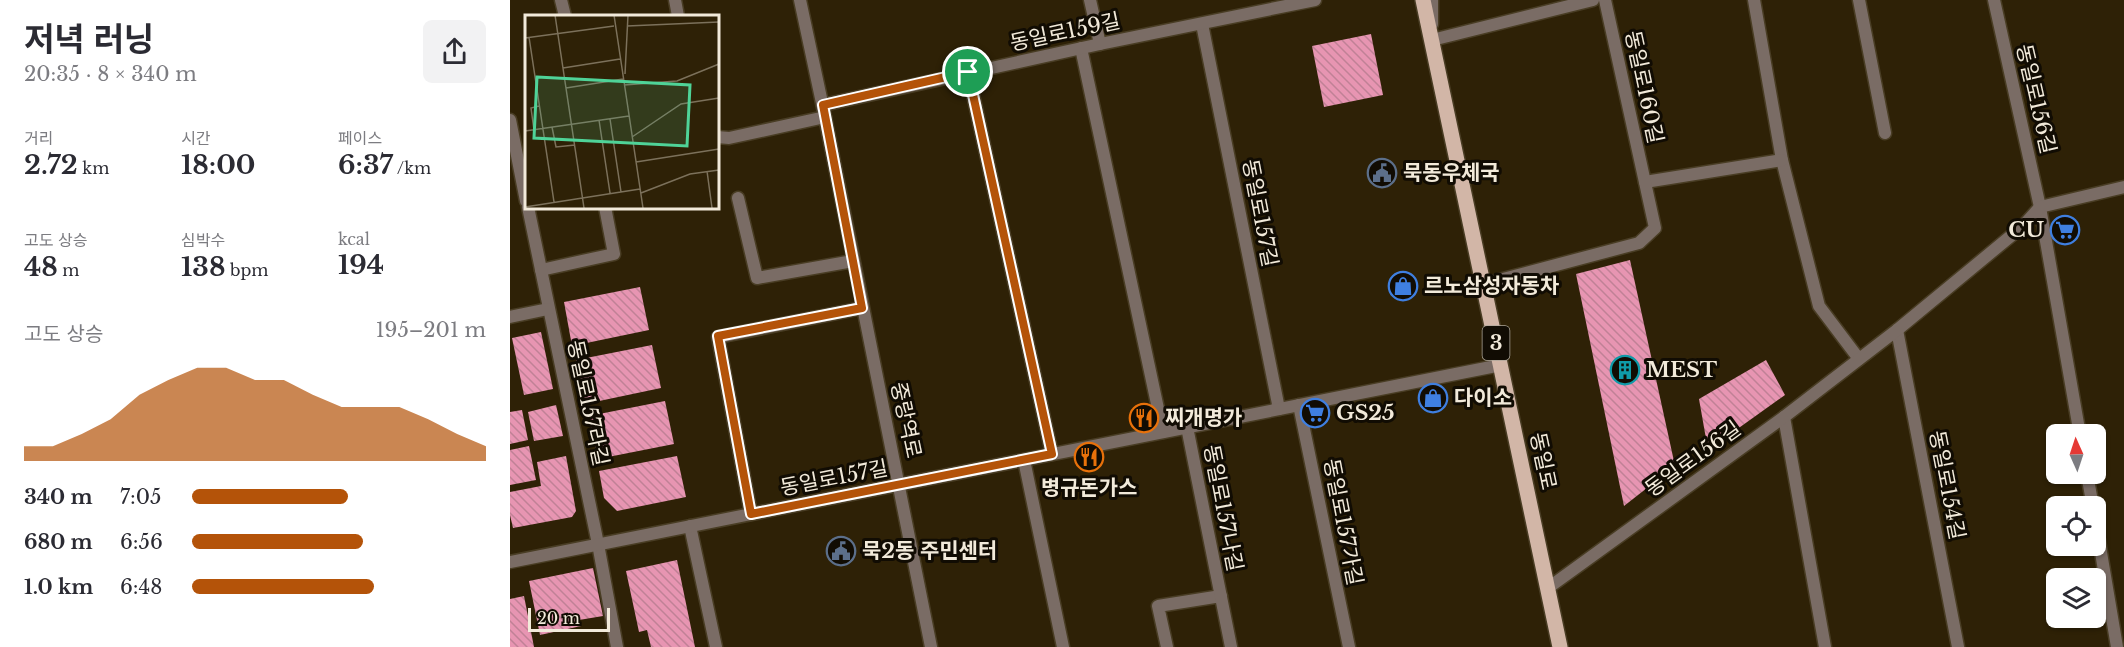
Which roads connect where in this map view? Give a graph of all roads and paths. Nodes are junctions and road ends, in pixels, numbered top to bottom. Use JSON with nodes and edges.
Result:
{"nodes":[{"id":1,"x":561,"y":0,"type":"edge"},
{"id":2,"x":675,"y":0,"type":"edge"},
{"id":3,"x":800,"y":0,"type":"edge"},
{"id":4,"x":1090,"y":0,"type":"edge"},
{"id":5,"x":1315,"y":0,"type":"edge"},
{"id":6,"x":1423,"y":0,"type":"edge"},
{"id":7,"x":1432,"y":0,"type":"edge"},
{"id":8,"x":1593,"y":0,"type":"edge"},
{"id":9,"x":1605,"y":0,"type":"edge"},
{"id":10,"x":1754,"y":0,"type":"edge"},
{"id":11,"x":1859,"y":0,"type":"edge"},
{"id":12,"x":1994,"y":0,"type":"edge"},
{"id":13,"x":565,"y":15,"type":"edge"},
{"id":14,"x":678,"y":15,"type":"edge"},
{"id":15,"x":1202,"y":24,"type":"junction"},
{"id":16,"x":1432,"y":40,"type":"junction"},
{"id":17,"x":1100,"y":44,"type":"junction"},
{"id":18,"x":1082,"y":48,"type":"junction"},
{"id":19,"x":968,"y":72,"type":"junction"},
{"id":20,"x":824,"y":111,"type":"junction"},
{"id":21,"x":510,"y":120,"type":"edge"},
{"id":22,"x":1886,"y":133,"type":"dead end"},
{"id":23,"x":718,"y":137,"type":"edge"},
{"id":24,"x":1782,"y":160,"type":"junction"},
{"id":25,"x":1645,"y":182,"type":"junction"},
{"id":26,"x":2124,"y":187,"type":"edge"},
{"id":27,"x":525,"y":196,"type":"edge"},
{"id":28,"x":738,"y":198,"type":"dead end"},
{"id":29,"x":2040,"y":207,"type":"junction"},
{"id":30,"x":528,"y":208,"type":"edge"},
{"id":31,"x":604,"y":208,"type":"edge"},
{"id":32,"x":853,"y":261,"type":"junction"},
{"id":33,"x":541,"y":270,"type":"junction"},
{"id":34,"x":1484,"y":284,"type":"junction"},
{"id":35,"x":862,"y":308,"type":"junction"},
{"id":36,"x":548,"y":309,"type":"junction"},
{"id":37,"x":510,"y":317,"type":"edge"},
{"id":38,"x":1897,"y":330,"type":"junction"},
{"id":39,"x":1858,"y":359,"type":"junction"},
{"id":40,"x":1501,"y":365,"type":"junction"},
{"id":41,"x":1299,"y":405,"type":"junction"},
{"id":42,"x":1279,"y":409,"type":"junction"},
{"id":43,"x":1784,"y":417,"type":"junction"},
{"id":44,"x":2078,"y":424,"type":"edge"},
{"id":45,"x":1187,"y":427,"type":"junction"},
{"id":46,"x":1163,"y":432,"type":"junction"},
{"id":47,"x":1052,"y":454,"type":"junction"},
{"id":48,"x":1024,"y":460,"type":"junction"},
{"id":49,"x":900,"y":484,"type":"junction"},
{"id":50,"x":751,"y":514,"type":"junction"},
{"id":51,"x":690,"y":526,"type":"junction"},
{"id":52,"x":598,"y":544,"type":"junction"},
{"id":53,"x":2102,"y":556,"type":"edge"},
{"id":54,"x":510,"y":562,"type":"edge"},
{"id":55,"x":1548,"y":588,"type":"junction"},
{"id":56,"x":1221,"y":596,"type":"junction"},
{"id":57,"x":617,"y":647,"type":"edge"},
{"id":58,"x":716,"y":647,"type":"edge"},
{"id":59,"x":931,"y":647,"type":"edge"},
{"id":60,"x":1063,"y":647,"type":"edge"},
{"id":61,"x":1167,"y":647,"type":"edge"},
{"id":62,"x":1231,"y":647,"type":"edge"},
{"id":63,"x":1349,"y":647,"type":"edge"},
{"id":64,"x":1560,"y":647,"type":"edge"},
{"id":65,"x":1825,"y":647,"type":"edge"},
{"id":66,"x":1958,"y":647,"type":"edge"},
{"id":67,"x":2117,"y":647,"type":"edge"}],
"edges":[{"from":1,"to":13,"type":"street"},
{"from":2,"to":14,"type":"street"},
{"from":3,"to":20,"type":"street","name":"중랑역로"},
{"from":4,"to":17,"type":"street"},
{"from":5,"to":15,"type":"street","name":"동일로159길"},
{"from":6,"to":16,"type":"main road","name":"동일로","number":"3"},
{"from":7,"to":16,"type":"street"},
{"from":8,"to":16,"type":"street"},
{"from":9,"to":25,"type":"street","name":"동일로160길"},
{"from":10,"to":24,"type":"street"},
{"from":11,"to":22,"type":"street"},
{"from":12,"to":29,"type":"street","name":"동일로156길"},
{"from":15,"to":17,"type":"street","name":"동일로159길"},
{"from":15,"to":42,"type":"street","name":"동일로157길"},
{"from":16,"to":34,"type":"main road","name":"동일로","number":"3"},
{"from":17,"to":18,"type":"street","name":"동일로159길"},
{"from":18,"to":19,"type":"street","name":"동일로159길"},
{"from":18,"to":46,"type":"street"},
{"from":19,"to":20,"type":"street","name":"동일로159길"},
{"from":19,"to":47,"type":"street"},
{"from":20,"to":23,"type":"street"},
{"from":20,"to":32,"type":"street","name":"중랑역로"},
{"from":21,"to":27,"type":"street"},
{"from":24,"to":25,"type":"street"},
{"from":24,"to":39,"type":"street"},
{"from":25,"to":34,"type":"street","name":"동일로160길"},
{"from":26,"to":29,"type":"street"},
{"from":28,"to":32,"type":"street"},
{"from":29,"to":38,"type":"street","name":"동일로156길"},
{"from":29,"to":44,"type":"street"},
{"from":30,"to":33,"type":"street","name":"동일로157라길"},
{"from":31,"to":33,"type":"street"},
{"from":32,"to":35,"type":"street","name":"중랑역로"},
{"from":33,"to":36,"type":"street","name":"동일로157라길"},
{"from":34,"to":40,"type":"main road","name":"동일로","number":"3"},
{"from":35,"to":49,"type":"street","name":"중랑역로"},
{"from":35,"to":50,"type":"street"},
{"from":36,"to":37,"type":"street"},
{"from":36,"to":52,"type":"street","name":"동일로157라길"},
{"from":38,"to":39,"type":"street","name":"동일로156길"},
{"from":38,"to":66,"type":"street","name":"동일로154길"},
{"from":39,"to":43,"type":"street","name":"동일로156길"},
{"from":40,"to":41,"type":"street","name":"동일로157길"},
{"from":40,"to":55,"type":"main road","name":"동일로","number":"3"},
{"from":41,"to":42,"type":"street","name":"동일로157길"},
{"from":41,"to":63,"type":"street","name":"동일로157가길"},
{"from":42,"to":45,"type":"street","name":"동일로157길"},
{"from":43,"to":55,"type":"street","name":"동일로156길"},
{"from":43,"to":65,"type":"street"},
{"from":45,"to":46,"type":"street","name":"동일로157길"},
{"from":45,"to":56,"type":"street","name":"동일로157나길"},
{"from":46,"to":47,"type":"street","name":"동일로157길"},
{"from":47,"to":48,"type":"street","name":"동일로157길"},
{"from":48,"to":49,"type":"street","name":"동일로157길"},
{"from":48,"to":60,"type":"street"},
{"from":49,"to":50,"type":"street","name":"동일로157길"},
{"from":49,"to":59,"type":"street","name":"중랑역로"},
{"from":50,"to":51,"type":"street","name":"동일로157길"},
{"from":51,"to":52,"type":"street","name":"동일로157길"},
{"from":51,"to":58,"type":"street"},
{"from":52,"to":54,"type":"street","name":"동일로157길"},
{"from":52,"to":57,"type":"street","name":"동일로157라길"},
{"from":53,"to":67,"type":"street"},
{"from":55,"to":64,"type":"main road","name":"동일로","number":"3"},
{"from":56,"to":61,"type":"street","name":"동일로157나길"},
{"from":56,"to":62,"type":"street","name":"동일로157나길"}]}
